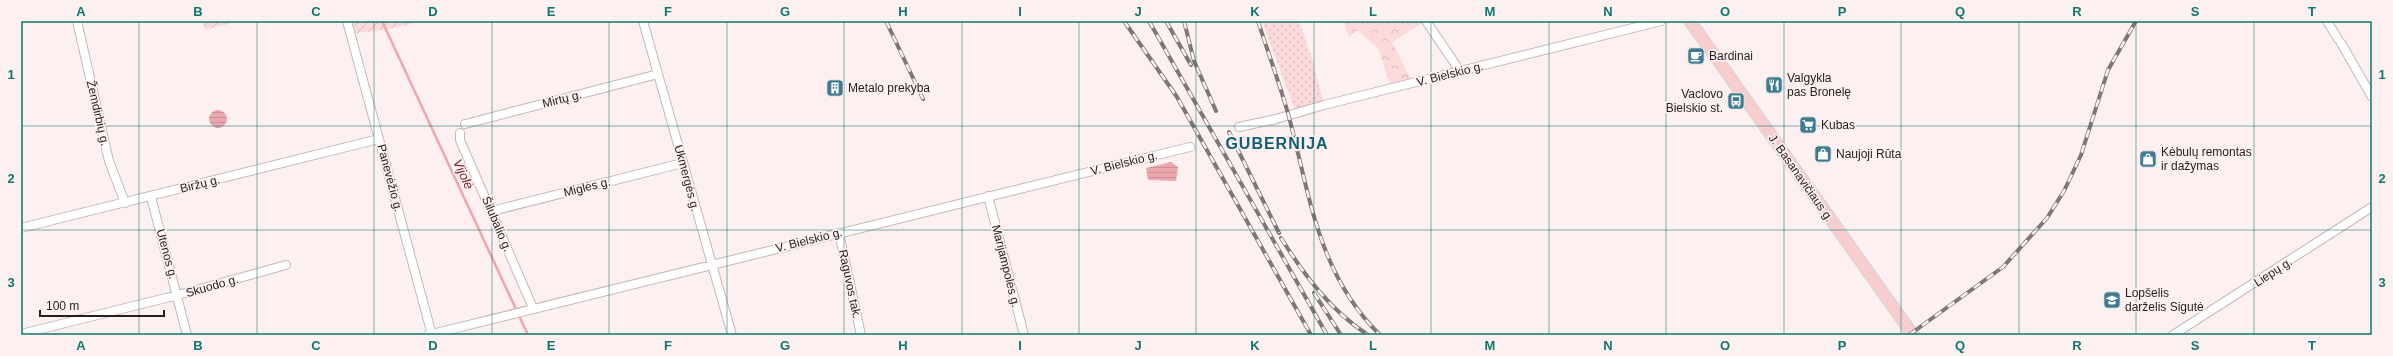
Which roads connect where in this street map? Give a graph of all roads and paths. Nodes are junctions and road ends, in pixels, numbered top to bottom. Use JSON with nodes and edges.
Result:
{"nodes":[{"id":1,"x":77,"y":21,"type":"edge"},
{"id":2,"x":347,"y":21,"type":"edge"},
{"id":3,"x":643,"y":21,"type":"edge"},
{"id":4,"x":1426,"y":21,"type":"edge"},
{"id":5,"x":1661,"y":21,"type":"edge"},
{"id":6,"x":1690,"y":21,"type":"edge"},
{"id":7,"x":2327,"y":21,"type":"edge"},
{"id":8,"x":1460,"y":71,"type":"junction"},
{"id":9,"x":658,"y":74,"type":"junction"},
{"id":10,"x":2372,"y":96,"type":"edge"},
{"id":11,"x":465,"y":124,"type":"dead end"},
{"id":12,"x":1239,"y":127,"type":"dead end"},
{"id":13,"x":460,"y":136,"type":"dead end"},
{"id":14,"x":379,"y":139,"type":"junction"},
{"id":15,"x":1190,"y":147,"type":"dead end"},
{"id":16,"x":683,"y":163,"type":"junction"},
{"id":17,"x":988,"y":196,"type":"junction"},
{"id":18,"x":151,"y":197,"type":"junction"},
{"id":19,"x":125,"y":203,"type":"junction"},
{"id":20,"x":2372,"y":208,"type":"edge"},
{"id":21,"x":492,"y":211,"type":"junction"},
{"id":22,"x":21,"y":228,"type":"edge"},
{"id":23,"x":839,"y":233,"type":"junction"},
{"id":24,"x":711,"y":264,"type":"junction"},
{"id":25,"x":286,"y":265,"type":"dead end"},
{"id":26,"x":178,"y":295,"type":"junction"},
{"id":27,"x":533,"y":308,"type":"junction"},
{"id":28,"x":21,"y":334,"type":"edge"},
{"id":29,"x":187,"y":335,"type":"edge"},
{"id":30,"x":431,"y":335,"type":"edge"},
{"id":31,"x":732,"y":335,"type":"edge"},
{"id":32,"x":861,"y":335,"type":"edge"},
{"id":33,"x":1024,"y":335,"type":"edge"},
{"id":34,"x":1912,"y":335,"type":"edge"},
{"id":35,"x":2173,"y":335,"type":"edge"}],
"edges":[{"from":1,"to":19,"type":"street","name":"Žemdirbių g."},
{"from":2,"to":14,"type":"street","name":"Panevėžio g."},
{"from":3,"to":9,"type":"street","name":"Ukmergės g."},
{"from":4,"to":8,"type":"street"},
{"from":5,"to":8,"type":"street","name":"V. Bielskio g."},
{"from":6,"to":34,"type":"main road","name":"J. Basanavičiaus g."},
{"from":7,"to":10,"type":"street"},
{"from":8,"to":12,"type":"street","name":"V. Bielskio g."},
{"from":9,"to":11,"type":"street","name":"Mirtų g."},
{"from":9,"to":16,"type":"street","name":"Ukmergės g."},
{"from":13,"to":21,"type":"street","name":"Šilubalio g."},
{"from":14,"to":18,"type":"street","name":"Biržų g."},
{"from":14,"to":30,"type":"street","name":"Panevėžio g."},
{"from":15,"to":17,"type":"street","name":"V. Bielskio g."},
{"from":16,"to":21,"type":"street","name":"Miglės g."},
{"from":16,"to":24,"type":"street","name":"Ukmergės g."},
{"from":17,"to":23,"type":"street","name":"V. Bielskio g."},
{"from":17,"to":33,"type":"street","name":"Marijampolės g."},
{"from":18,"to":19,"type":"street","name":"Biržų g."},
{"from":18,"to":26,"type":"street","name":"Utenos g."},
{"from":19,"to":22,"type":"street","name":"Biržų g."},
{"from":20,"to":35,"type":"street","name":"Liepų g."},
{"from":21,"to":27,"type":"street","name":"Šilubalio g."},
{"from":23,"to":24,"type":"street","name":"V. Bielskio g."},
{"from":23,"to":32,"type":"street","name":"Raguvos tak."},
{"from":24,"to":27,"type":"street","name":"V. Bielskio g."},
{"from":24,"to":31,"type":"street","name":"Ukmergės g."},
{"from":25,"to":26,"type":"street","name":"Skuodo g."},
{"from":26,"to":28,"type":"street","name":"Skuodo g."},
{"from":26,"to":29,"type":"street","name":"Utenos g."},
{"from":27,"to":30,"type":"street","name":"V. Bielskio g."}]}
